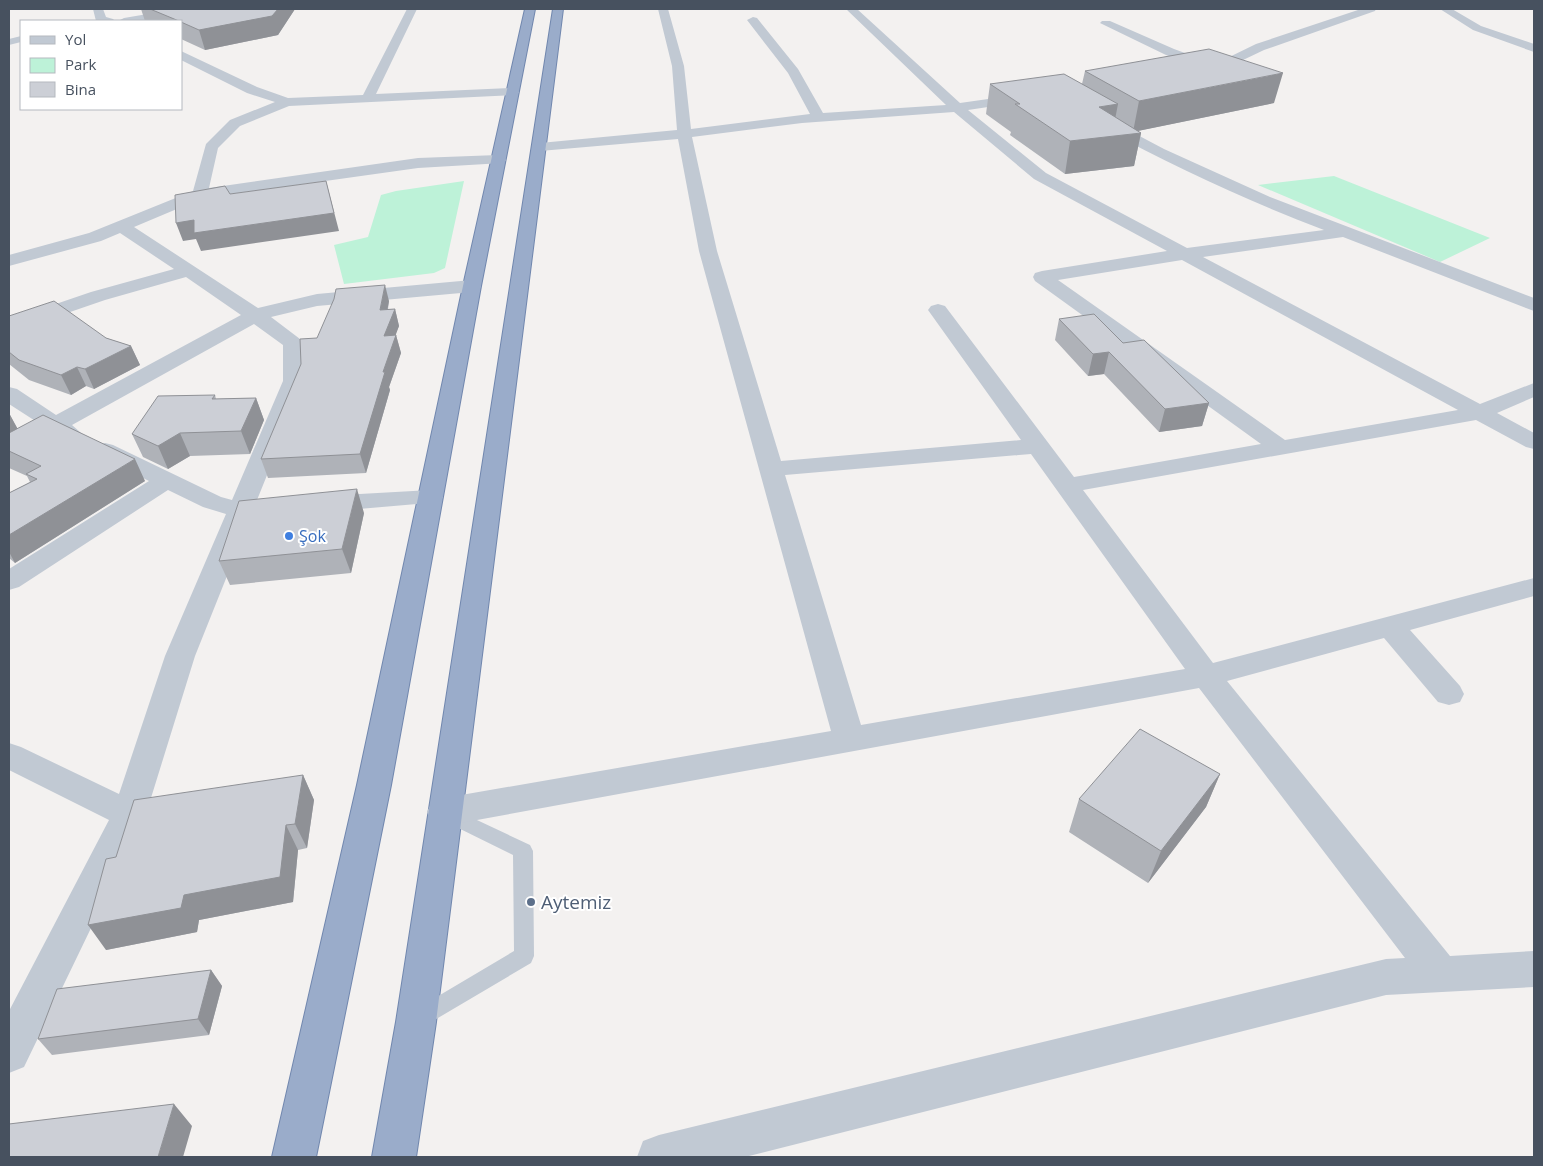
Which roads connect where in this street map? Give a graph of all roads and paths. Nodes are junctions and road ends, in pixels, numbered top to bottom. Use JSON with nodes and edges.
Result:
{"nodes":[{"id":1,"x":195,"y":9,"type":"edge"},
{"id":2,"x":412,"y":9,"type":"edge"},
{"id":3,"x":530,"y":9,"type":"edge"},
{"id":4,"x":558,"y":9,"type":"edge"},
{"id":5,"x":663,"y":9,"type":"edge"},
{"id":6,"x":851,"y":9,"type":"edge"},
{"id":7,"x":1372,"y":9,"type":"edge"},
{"id":8,"x":1445,"y":9,"type":"edge"},
{"id":9,"x":130,"y":20,"type":"edge"},
{"id":10,"x":753,"y":20,"type":"dead end"},
{"id":11,"x":1106,"y":23,"type":"dead end"},
{"id":12,"x":1534,"y":48,"type":"edge"},
{"id":13,"x":182,"y":55,"type":"edge"},
{"id":14,"x":1216,"y":68,"type":"junction"},
{"id":15,"x":1187,"y":72,"type":"edge"},
{"id":16,"x":512,"y":92,"type":"junction"},
{"id":17,"x":1034,"y":96,"type":"edge"},
{"id":18,"x":368,"y":97,"type":"junction"},
{"id":19,"x":287,"y":102,"type":"junction"},
{"id":20,"x":957,"y":108,"type":"junction"},
{"id":21,"x":819,"y":118,"type":"junction"},
{"id":22,"x":1096,"y":118,"type":"edge"},
{"id":23,"x":684,"y":134,"type":"junction"},
{"id":24,"x":540,"y":147,"type":"junction"},
{"id":25,"x":498,"y":160,"type":"junction"},
{"id":26,"x":200,"y":194,"type":"junction"},
{"id":27,"x":121,"y":226,"type":"junction"},
{"id":28,"x":1342,"y":232,"type":"junction"},
{"id":29,"x":1184,"y":254,"type":"junction"},
{"id":30,"x":9,"y":261,"type":"edge"},
{"id":31,"x":189,"y":271,"type":"junction"},
{"id":32,"x":472,"y":286,"type":"junction"},
{"id":33,"x":1534,"y":305,"type":"edge"},
{"id":34,"x":938,"y":310,"type":"dead end"},
{"id":35,"x":255,"y":315,"type":"junction"},
{"id":36,"x":9,"y":327,"type":"edge"},
{"id":37,"x":1534,"y":389,"type":"edge"},
{"id":38,"x":9,"y":394,"type":"edge"},
{"id":39,"x":1478,"y":413,"type":"junction"},
{"id":40,"x":55,"y":424,"type":"junction"},
{"id":41,"x":1534,"y":442,"type":"edge"},
{"id":42,"x":1037,"y":446,"type":"junction"},
{"id":43,"x":1281,"y":448,"type":"junction"},
{"id":44,"x":9,"y":450,"type":"edge"},
{"id":45,"x":772,"y":469,"type":"junction"},
{"id":46,"x":167,"y":480,"type":"junction"},
{"id":47,"x":1067,"y":486,"type":"junction"},
{"id":48,"x":431,"y":497,"type":"junction"},
{"id":49,"x":306,"y":505,"type":"edge"},
{"id":50,"x":278,"y":507,"type":"edge"},
{"id":51,"x":240,"y":510,"type":"junction"},
{"id":52,"x":9,"y":581,"type":"edge"},
{"id":53,"x":1534,"y":587,"type":"edge"},
{"id":54,"x":1390,"y":626,"type":"junction"},
{"id":55,"x":1206,"y":676,"type":"junction"},
{"id":56,"x":1449,"y":694,"type":"dead end"},
{"id":57,"x":850,"y":741,"type":"junction"},
{"id":58,"x":9,"y":756,"type":"edge"},
{"id":59,"x":444,"y":812,"type":"junction"},
{"id":60,"x":129,"y":814,"type":"junction"},
{"id":61,"x":1534,"y":969,"type":"edge"},
{"id":62,"x":1441,"y":974,"type":"junction"},
{"id":63,"x":416,"y":1022,"type":"junction"},
{"id":64,"x":9,"y":1054,"type":"edge"},
{"id":65,"x":294,"y":1157,"type":"edge"},
{"id":66,"x":394,"y":1157,"type":"edge"},
{"id":67,"x":659,"y":1157,"type":"edge"}],
"edges":[{"from":1,"to":9,"type":"street"},
{"from":2,"to":18,"type":"street"},
{"from":3,"to":16,"type":"highway"},
{"from":4,"to":24,"type":"highway"},
{"from":5,"to":23,"type":"street"},
{"from":6,"to":20,"type":"street"},
{"from":7,"to":14,"type":"street"},
{"from":8,"to":12,"type":"street"},
{"from":10,"to":21,"type":"street"},
{"from":11,"to":14,"type":"street"},
{"from":13,"to":19,"type":"street"},
{"from":14,"to":15,"type":"street"},
{"from":16,"to":18,"type":"street"},
{"from":16,"to":25,"type":"highway"},
{"from":17,"to":20,"type":"street"},
{"from":18,"to":19,"type":"street"},
{"from":19,"to":26,"type":"street"},
{"from":20,"to":21,"type":"street"},
{"from":20,"to":29,"type":"street"},
{"from":21,"to":23,"type":"street"},
{"from":22,"to":28,"type":"street"},
{"from":23,"to":24,"type":"street"},
{"from":23,"to":45,"type":"street"},
{"from":24,"to":59,"type":"highway"},
{"from":25,"to":26,"type":"street"},
{"from":25,"to":32,"type":"highway"},
{"from":26,"to":27,"type":"street"},
{"from":27,"to":30,"type":"street"},
{"from":27,"to":31,"type":"street"},
{"from":28,"to":29,"type":"street"},
{"from":28,"to":33,"type":"street"},
{"from":29,"to":39,"type":"street"},
{"from":29,"to":43,"type":"street"},
{"from":31,"to":35,"type":"street"},
{"from":31,"to":36,"type":"street"},
{"from":32,"to":35,"type":"street"},
{"from":32,"to":48,"type":"highway"},
{"from":34,"to":42,"type":"street"},
{"from":35,"to":40,"type":"street"},
{"from":35,"to":51,"type":"street"},
{"from":37,"to":39,"type":"street"},
{"from":38,"to":40,"type":"street"},
{"from":39,"to":41,"type":"street"},
{"from":39,"to":43,"type":"street"},
{"from":40,"to":44,"type":"street"},
{"from":40,"to":46,"type":"street"},
{"from":42,"to":45,"type":"street"},
{"from":42,"to":47,"type":"street"},
{"from":43,"to":47,"type":"street"},
{"from":45,"to":57,"type":"street"},
{"from":46,"to":51,"type":"street"},
{"from":46,"to":52,"type":"street"},
{"from":47,"to":55,"type":"street"},
{"from":48,"to":49,"type":"street"},
{"from":48,"to":65,"type":"highway"},
{"from":50,"to":51,"type":"street"},
{"from":51,"to":60,"type":"street"},
{"from":53,"to":54,"type":"street"},
{"from":54,"to":55,"type":"street"},
{"from":54,"to":56,"type":"street"},
{"from":55,"to":57,"type":"street"},
{"from":55,"to":62,"type":"street"},
{"from":57,"to":59,"type":"street"},
{"from":58,"to":60,"type":"street"},
{"from":59,"to":63,"type":"highway"},
{"from":59,"to":63,"type":"lane"},
{"from":60,"to":64,"type":"street"},
{"from":61,"to":62,"type":"street"},
{"from":62,"to":67,"type":"street"},
{"from":63,"to":66,"type":"highway"}]}
